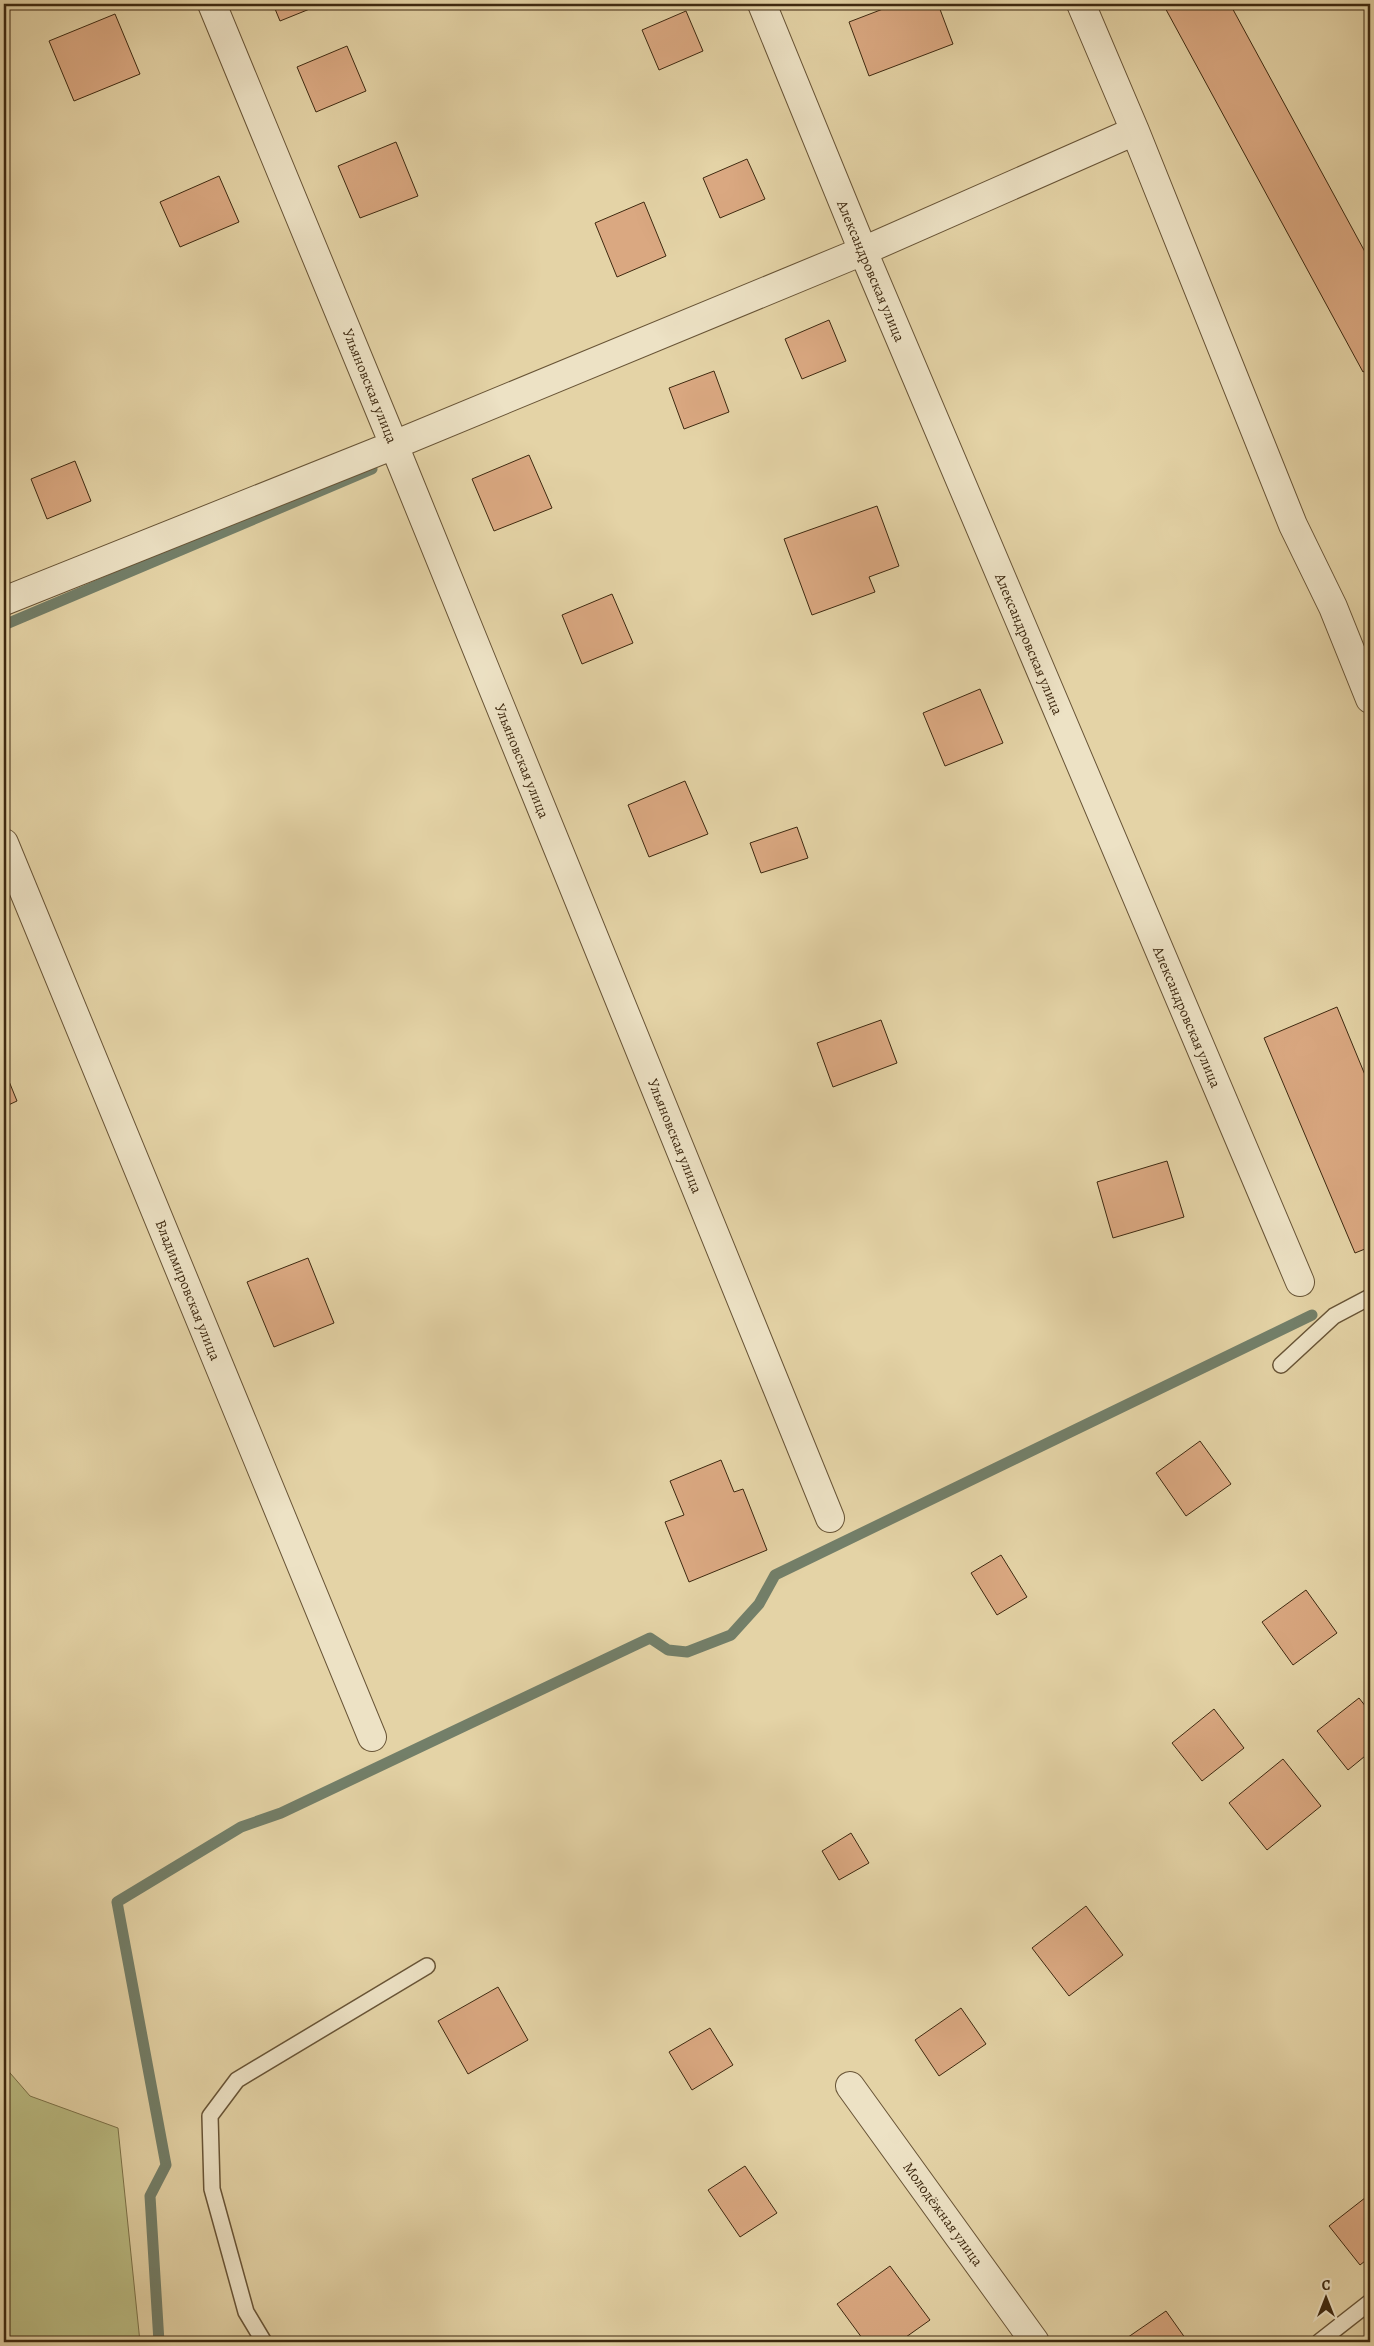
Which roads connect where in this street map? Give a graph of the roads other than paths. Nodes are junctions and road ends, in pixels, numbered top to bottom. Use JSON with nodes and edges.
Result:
{"nodes":[{"id":1,"x":212,"y":4,"type":"edge"},
{"id":2,"x":762,"y":4,"type":"edge"},
{"id":3,"x":1081,"y":4,"type":"edge"},
{"id":4,"x":1135,"y":131,"type":"junction"},
{"id":5,"x":862,"y":251,"type":"junction"},
{"id":6,"x":394,"y":445,"type":"junction"},
{"id":7,"x":4,"y":600,"type":"edge"},
{"id":8,"x":1370,"y":699,"type":"edge"},
{"id":9,"x":4,"y":844,"type":"edge"},
{"id":10,"x":1300,"y":1282,"type":"dead end"},
{"id":11,"x":1370,"y":1297,"type":"edge"},
{"id":12,"x":1281,"y":1365,"type":"dead end"},
{"id":13,"x":830,"y":1518,"type":"dead end"},
{"id":14,"x":372,"y":1736,"type":"dead end"},
{"id":15,"x":427,"y":1966,"type":"dead end"},
{"id":16,"x":850,"y":2086,"type":"dead end"},
{"id":17,"x":1370,"y":2302,"type":"edge"},
{"id":18,"x":264,"y":2342,"type":"edge"},
{"id":19,"x":1035,"y":2342,"type":"edge"},
{"id":20,"x":1318,"y":2342,"type":"edge"}],
"edges":[{"from":1,"to":6,"type":"street","name":"Ульяновская улица"},
{"from":2,"to":5,"type":"street","name":"Александровская улица"},
{"from":3,"to":4,"type":"street"},
{"from":4,"to":5,"type":"street"},
{"from":4,"to":8,"type":"street"},
{"from":5,"to":6,"type":"street"},
{"from":5,"to":10,"type":"street","name":"Александровская улица"},
{"from":6,"to":7,"type":"street"},
{"from":6,"to":13,"type":"street","name":"Ульяновская улица"},
{"from":9,"to":14,"type":"street","name":"Владимировская улица"},
{"from":11,"to":12,"type":"lane"},
{"from":15,"to":18,"type":"lane"},
{"from":16,"to":19,"type":"street","name":"Молодёжная улица"},
{"from":17,"to":20,"type":"lane"}]}
